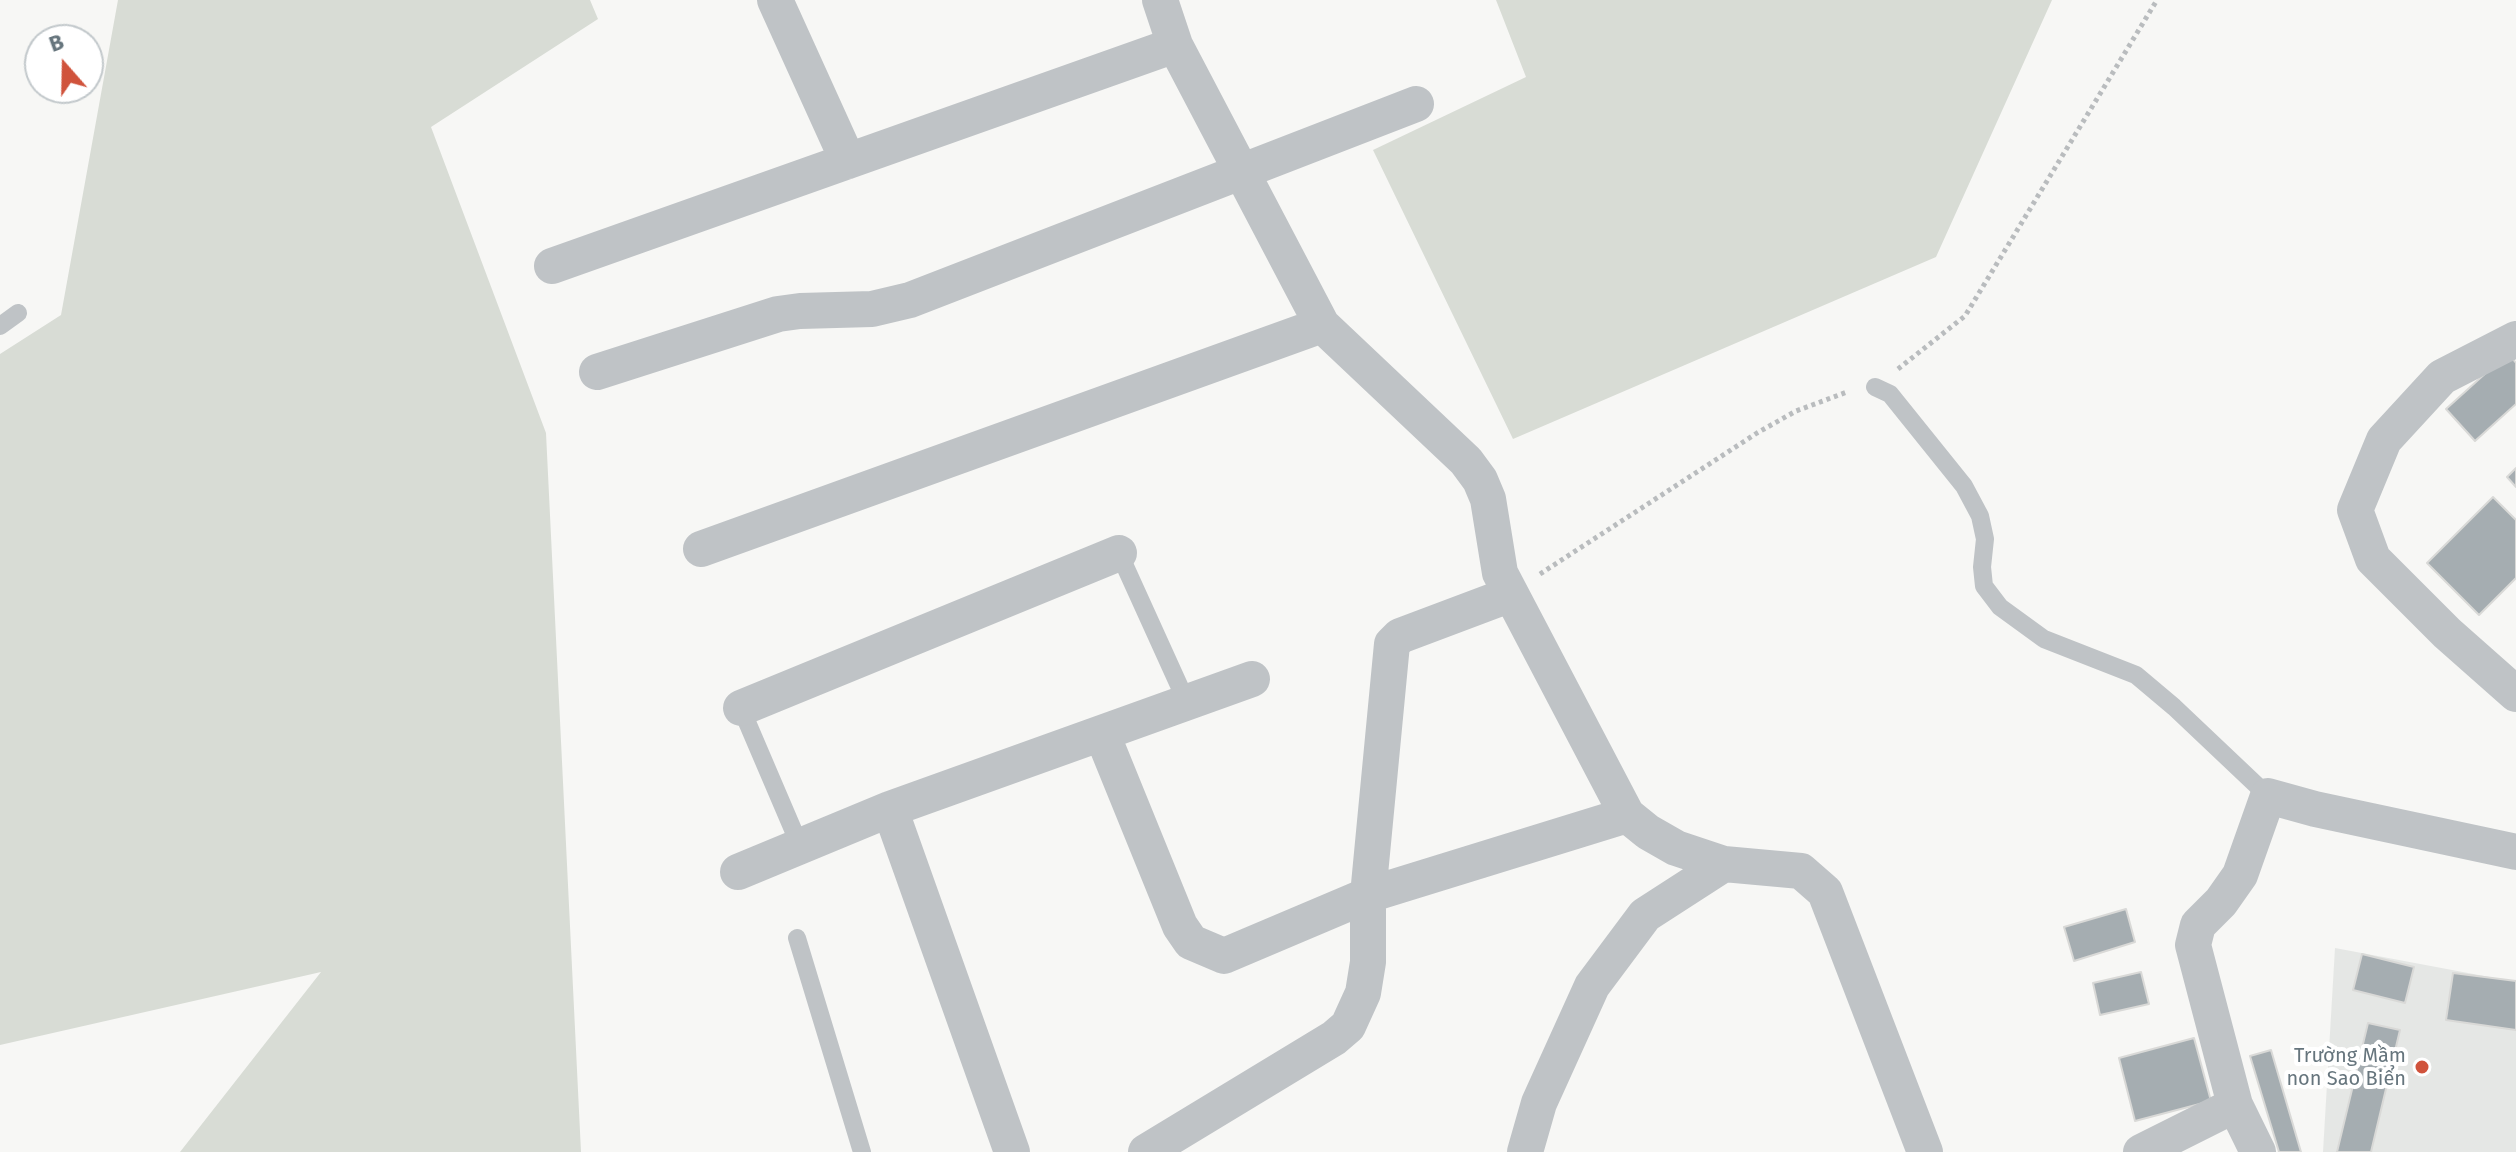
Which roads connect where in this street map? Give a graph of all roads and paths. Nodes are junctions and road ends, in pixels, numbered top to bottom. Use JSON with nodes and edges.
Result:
{"nodes":[{"id":1,"x":775,"y":0,"type":"edge"},
{"id":2,"x":1160,"y":0,"type":"edge"},
{"id":3,"x":2157,"y":0,"type":"edge"},
{"id":4,"x":1175,"y":45,"type":"junction"},
{"id":5,"x":1416,"y":104,"type":"dead end"},
{"id":6,"x":848,"y":161,"type":"junction"},
{"id":7,"x":1239,"y":171,"type":"junction"},
{"id":8,"x":552,"y":266,"type":"dead end"},
{"id":9,"x":18,"y":313,"type":"dead end"},
{"id":10,"x":1322,"y":325,"type":"junction"},
{"id":11,"x":0,"y":326,"type":"edge"},
{"id":12,"x":2516,"y":339,"type":"edge"},
{"id":13,"x":597,"y":372,"type":"dead end"},
{"id":14,"x":1875,"y":387,"type":"junction"},
{"id":15,"x":701,"y":549,"type":"dead end"},
{"id":16,"x":1119,"y":553,"type":"joint"},
{"id":17,"x":1509,"y":595,"type":"junction"},
{"id":18,"x":1252,"y":679,"type":"dead end"},
{"id":19,"x":2516,"y":694,"type":"edge"},
{"id":20,"x":1187,"y":703,"type":"junction"},
{"id":21,"x":741,"y":708,"type":"joint"},
{"id":22,"x":1102,"y":734,"type":"junction"},
{"id":23,"x":2268,"y":796,"type":"junction"},
{"id":24,"x":890,"y":809,"type":"junction"},
{"id":25,"x":1627,"y":815,"type":"junction"},
{"id":26,"x":800,"y":846,"type":"junction"},
{"id":27,"x":2516,"y":852,"type":"edge"},
{"id":28,"x":1724,"y":864,"type":"junction"},
{"id":29,"x":738,"y":872,"type":"dead end"},
{"id":30,"x":1368,"y":895,"type":"junction"},
{"id":31,"x":797,"y":938,"type":"dead end"},
{"id":32,"x":2235,"y":1105,"type":"junction"},
{"id":33,"x":862,"y":1152,"type":"edge"},
{"id":34,"x":1012,"y":1152,"type":"edge"},
{"id":35,"x":1146,"y":1152,"type":"edge"},
{"id":36,"x":1525,"y":1152,"type":"edge"},
{"id":37,"x":1925,"y":1152,"type":"edge"},
{"id":38,"x":2141,"y":1152,"type":"edge"},
{"id":39,"x":2258,"y":1152,"type":"edge"}],
"edges":[{"from":1,"to":6,"type":"street"},
{"from":2,"to":4,"type":"street"},
{"from":3,"to":14,"type":"path"},
{"from":4,"to":6,"type":"street"},
{"from":4,"to":7,"type":"street"},
{"from":5,"to":7,"type":"street"},
{"from":6,"to":8,"type":"street"},
{"from":7,"to":10,"type":"street"},
{"from":7,"to":13,"type":"street"},
{"from":9,"to":11,"type":"lane"},
{"from":10,"to":15,"type":"street"},
{"from":10,"to":17,"type":"street"},
{"from":12,"to":19,"type":"street"},
{"from":14,"to":17,"type":"path"},
{"from":14,"to":23,"type":"lane"},
{"from":16,"to":20,"type":"lane"},
{"from":16,"to":21,"type":"street"},
{"from":17,"to":25,"type":"street"},
{"from":17,"to":30,"type":"street"},
{"from":18,"to":20,"type":"street"},
{"from":20,"to":22,"type":"street"},
{"from":21,"to":26,"type":"lane"},
{"from":22,"to":24,"type":"street"},
{"from":22,"to":30,"type":"street"},
{"from":23,"to":27,"type":"street"},
{"from":23,"to":32,"type":"street"},
{"from":24,"to":26,"type":"street"},
{"from":24,"to":34,"type":"street"},
{"from":25,"to":28,"type":"street"},
{"from":25,"to":30,"type":"street"},
{"from":26,"to":29,"type":"street"},
{"from":28,"to":36,"type":"street"},
{"from":28,"to":37,"type":"street"},
{"from":30,"to":35,"type":"street"},
{"from":31,"to":33,"type":"lane"},
{"from":32,"to":38,"type":"street"},
{"from":32,"to":39,"type":"street"}]}
